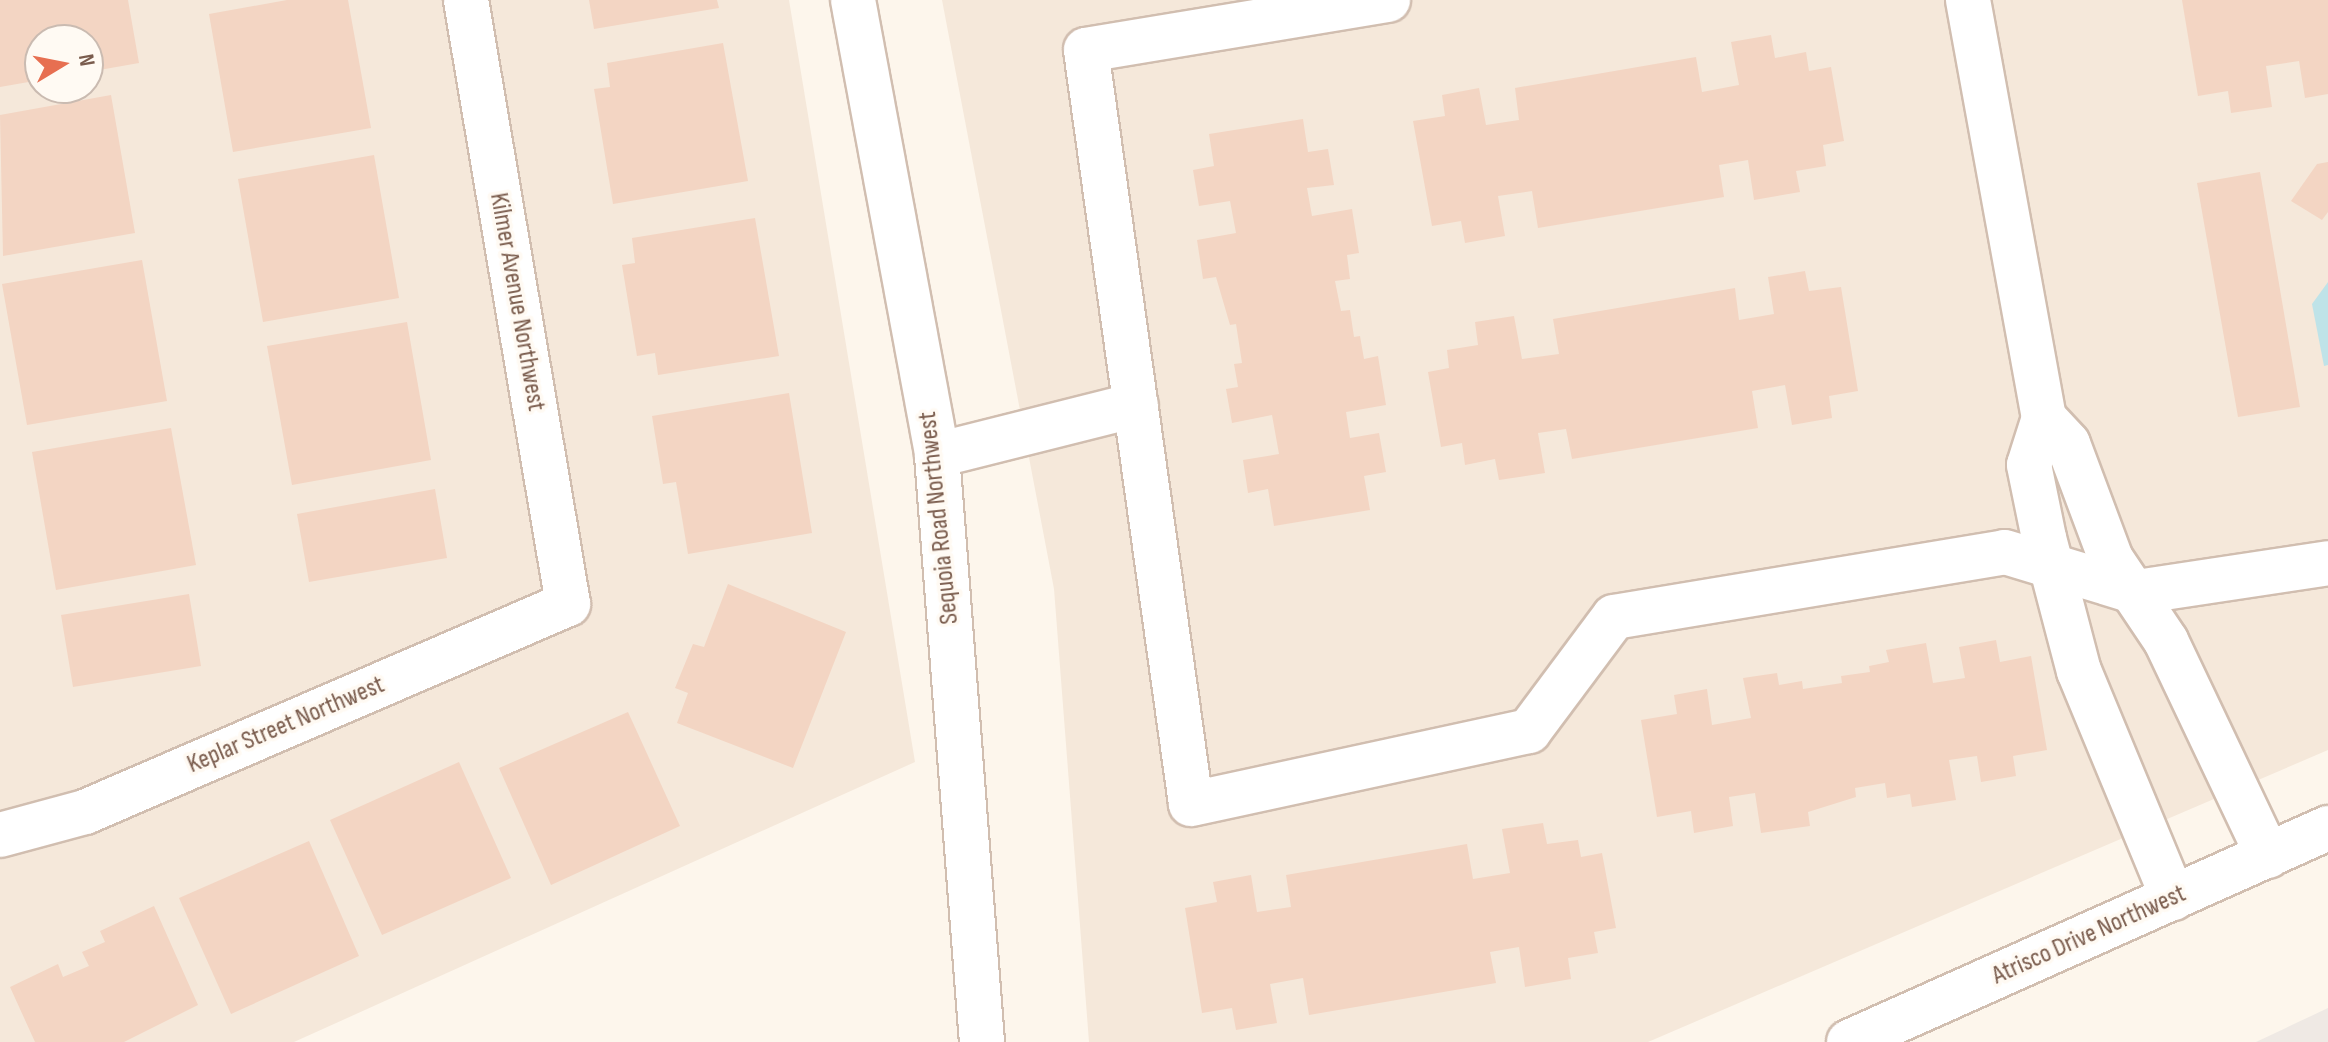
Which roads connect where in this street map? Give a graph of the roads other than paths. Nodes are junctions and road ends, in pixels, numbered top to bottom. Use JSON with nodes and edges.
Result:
{"nodes":[{"id":1,"x":466,"y":0,"type":"edge"},
{"id":2,"x":853,"y":0,"type":"edge"},
{"id":3,"x":1388,"y":0,"type":"edge"},
{"id":4,"x":1968,"y":0,"type":"edge"},
{"id":5,"x":1136,"y":405,"type":"junction"},
{"id":6,"x":2044,"y":418,"type":"junction"},
{"id":7,"x":937,"y":455,"type":"junction"},
{"id":8,"x":2328,"y":563,"type":"edge"},
{"id":9,"x":2051,"y":565,"type":"junction"},
{"id":10,"x":2137,"y":592,"type":"junction"},
{"id":11,"x":568,"y":604,"type":"joint"},
{"id":12,"x":2328,"y":828,"type":"edge"},
{"id":13,"x":0,"y":835,"type":"edge"},
{"id":14,"x":2268,"y":856,"type":"junction"},
{"id":15,"x":2173,"y":898,"type":"junction"},
{"id":16,"x":982,"y":1042,"type":"edge"},
{"id":17,"x":1849,"y":1042,"type":"edge"}],
"edges":[{"from":1,"to":11,"type":"street","name":"Kilmer Avenue Northwest"},
{"from":2,"to":7,"type":"street","name":"Sequoia Road Northwest"},
{"from":3,"to":5,"type":"street"},
{"from":4,"to":6,"type":"street"},
{"from":5,"to":7,"type":"street"},
{"from":5,"to":9,"type":"street"},
{"from":6,"to":9,"type":"street"},
{"from":6,"to":10,"type":"street"},
{"from":7,"to":16,"type":"street","name":"Sequoia Road Northwest"},
{"from":8,"to":10,"type":"street"},
{"from":9,"to":10,"type":"street"},
{"from":9,"to":15,"type":"street"},
{"from":10,"to":14,"type":"street"},
{"from":11,"to":13,"type":"street","name":"Keplar Street Northwest"},
{"from":12,"to":14,"type":"street","name":"Atrisco Drive Northwest"},
{"from":14,"to":15,"type":"street","name":"Atrisco Drive Northwest"},
{"from":15,"to":17,"type":"street","name":"Atrisco Drive Northwest"}]}
